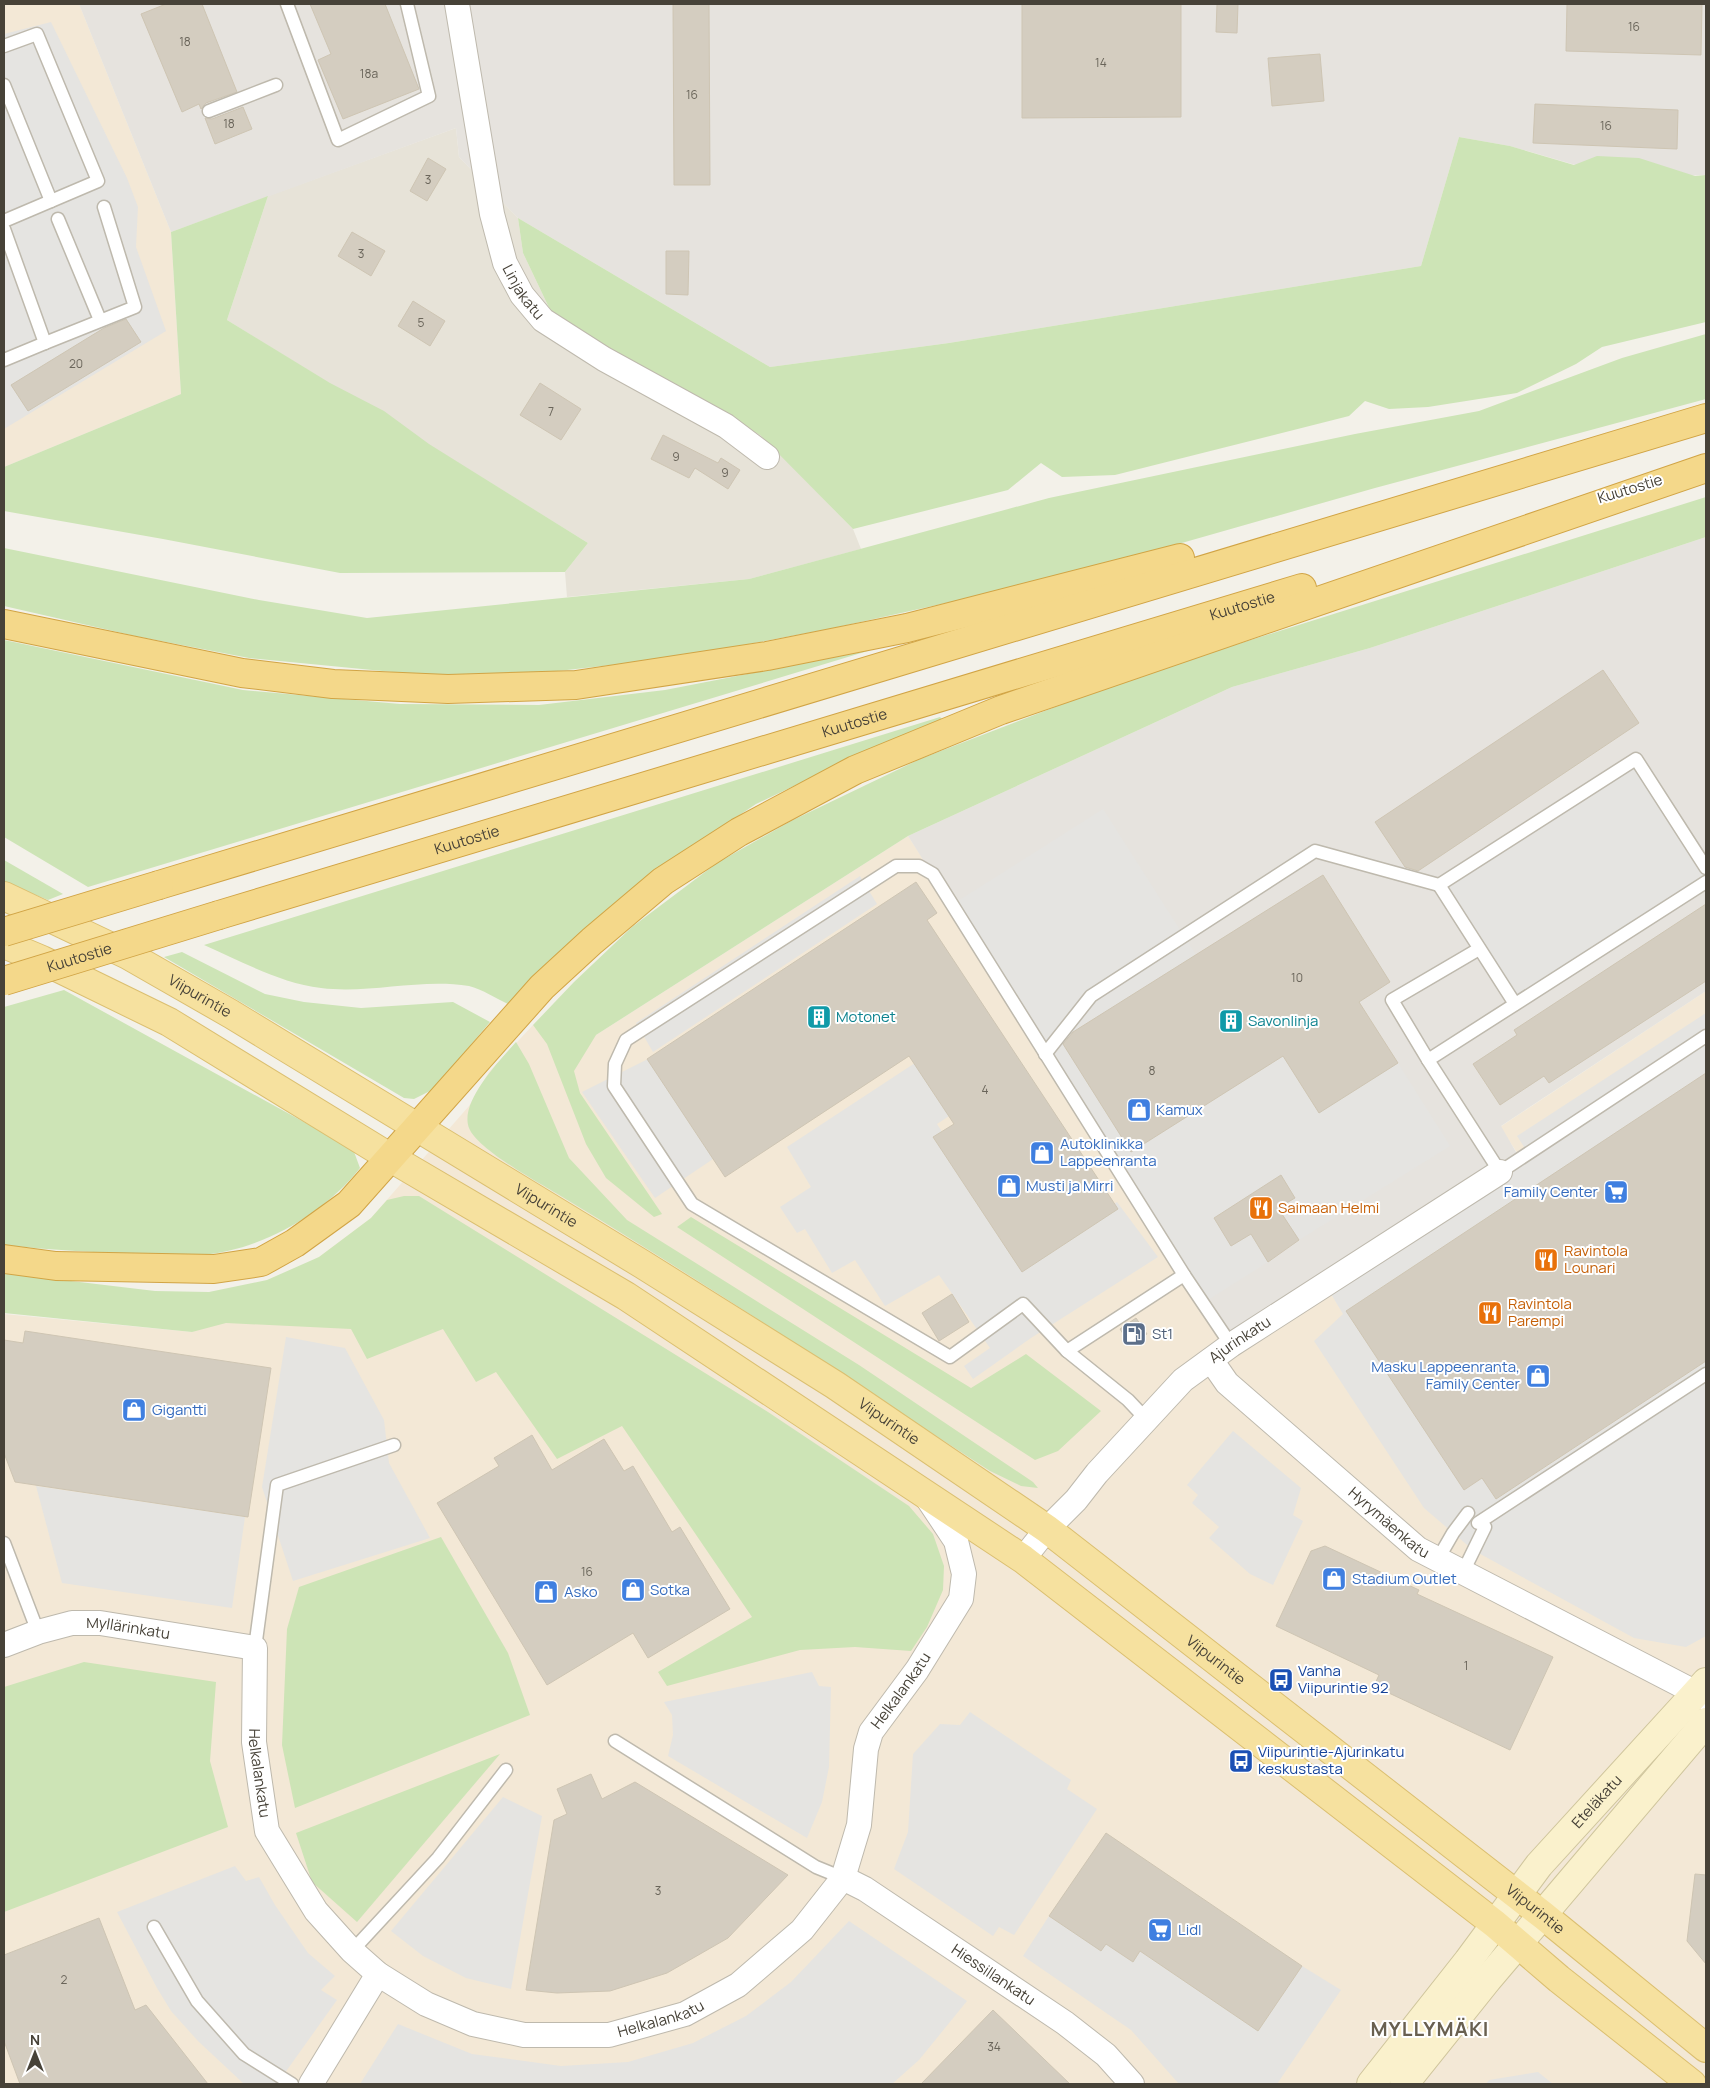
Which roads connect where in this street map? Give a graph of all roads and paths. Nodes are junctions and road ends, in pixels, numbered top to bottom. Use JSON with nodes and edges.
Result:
{"nodes":[{"id":1,"x":287,"y":4,"type":"edge"},
{"id":2,"x":407,"y":4,"type":"edge"},
{"id":3,"x":457,"y":4,"type":"edge"},
{"id":4,"x":4,"y":46,"type":"edge"},
{"id":5,"x":4,"y":85,"type":"edge"},
{"id":6,"x":276,"y":85,"type":"dead end"},
{"id":7,"x":209,"y":111,"type":"dead end"},
{"id":8,"x":50,"y":201,"type":"junction"},
{"id":9,"x":104,"y":207,"type":"dead end"},
{"id":10,"x":58,"y":219,"type":"dead end"},
{"id":11,"x":4,"y":221,"type":"edge"},
{"id":12,"x":4,"y":229,"type":"edge"},
{"id":13,"x":100,"y":320,"type":"junction"},
{"id":14,"x":44,"y":343,"type":"junction"},
{"id":15,"x":4,"y":360,"type":"edge"},
{"id":16,"x":1706,"y":418,"type":"edge"},
{"id":17,"x":767,"y":457,"type":"dead end"},
{"id":18,"x":1567,"y":458,"type":"junction"},
{"id":19,"x":1706,"y":467,"type":"edge"},
{"id":20,"x":4,"y":624,"type":"edge"},
{"id":21,"x":1706,"y":868,"type":"edge"},
{"id":22,"x":1706,"y":882,"type":"edge"},
{"id":23,"x":1439,"y":885,"type":"junction"},
{"id":24,"x":4,"y":896,"type":"edge"},
{"id":25,"x":4,"y":932,"type":"edge"},
{"id":26,"x":4,"y":944,"type":"edge"},
{"id":27,"x":1479,"y":949,"type":"junction"},
{"id":28,"x":4,"y":980,"type":"edge"},
{"id":29,"x":1515,"y":1004,"type":"junction"},
{"id":30,"x":1706,"y":1036,"type":"edge"},
{"id":31,"x":1044,"y":1054,"type":"junction"},
{"id":32,"x":1428,"y":1060,"type":"junction"},
{"id":33,"x":419,"y":1128,"type":"junction"},
{"id":34,"x":390,"y":1158,"type":"junction"},
{"id":35,"x":1500,"y":1172,"type":"junction"},
{"id":36,"x":4,"y":1259,"type":"edge"},
{"id":37,"x":1184,"y":1275,"type":"junction"},
{"id":38,"x":1231,"y":1345,"type":"junction"},
{"id":39,"x":1067,"y":1351,"type":"junction"},
{"id":40,"x":1211,"y":1360,"type":"junction"},
{"id":41,"x":1706,"y":1374,"type":"edge"},
{"id":42,"x":1146,"y":1419,"type":"junction"},
{"id":43,"x":394,"y":1445,"type":"dead end"},
{"id":44,"x":922,"y":1491,"type":"junction"},
{"id":45,"x":1468,"y":1513,"type":"dead end"},
{"id":46,"x":1047,"y":1529,"type":"junction"},
{"id":47,"x":4,"y":1543,"type":"edge"},
{"id":48,"x":1024,"y":1559,"type":"junction"},
{"id":49,"x":1438,"y":1559,"type":"junction"},
{"id":50,"x":1462,"y":1572,"type":"junction"},
{"id":51,"x":38,"y":1632,"type":"junction"},
{"id":52,"x":4,"y":1645,"type":"edge"},
{"id":53,"x":255,"y":1648,"type":"junction"},
{"id":54,"x":1704,"y":1691,"type":"edge"},
{"id":55,"x":1706,"y":1722,"type":"edge"},
{"id":56,"x":614,"y":1741,"type":"dead end"},
{"id":57,"x":506,"y":1770,"type":"dead end"},
{"id":58,"x":843,"y":1878,"type":"junction"},
{"id":59,"x":1516,"y":1895,"type":"junction"},
{"id":60,"x":1544,"y":1916,"type":"junction"},
{"id":61,"x":1495,"y":1924,"type":"junction"},
{"id":62,"x":154,"y":1927,"type":"dead end"},
{"id":63,"x":1518,"y":1943,"type":"junction"},
{"id":64,"x":352,"y":1951,"type":"junction"},
{"id":65,"x":378,"y":1974,"type":"junction"},
{"id":66,"x":1706,"y":2048,"type":"edge"},
{"id":67,"x":292,"y":2084,"type":"edge"},
{"id":68,"x":311,"y":2084,"type":"edge"},
{"id":69,"x":1132,"y":2084,"type":"edge"},
{"id":70,"x":1371,"y":2084,"type":"edge"},
{"id":71,"x":1404,"y":2084,"type":"edge"},
{"id":72,"x":1692,"y":2084,"type":"edge"}],
"edges":[{"from":1,"to":2,"type":"lane"},
{"from":3,"to":17,"type":"street","name":"Linjakatu"},
{"from":4,"to":8,"type":"lane"},
{"from":5,"to":8,"type":"lane"},
{"from":6,"to":7,"type":"lane"},
{"from":8,"to":11,"type":"lane"},
{"from":9,"to":13,"type":"lane"},
{"from":10,"to":13,"type":"lane"},
{"from":12,"to":14,"type":"lane"},
{"from":13,"to":14,"type":"lane"},
{"from":14,"to":15,"type":"lane"},
{"from":16,"to":18,"type":"highway"},
{"from":18,"to":20,"type":"highway"},
{"from":18,"to":25,"type":"highway","bridge":true},
{"from":19,"to":28,"type":"highway","name":"Kuutostie","bridge":true},
{"from":19,"to":33,"type":"highway"},
{"from":21,"to":23,"type":"lane"},
{"from":22,"to":29,"type":"lane"},
{"from":23,"to":27,"type":"lane"},
{"from":23,"to":31,"type":"lane"},
{"from":24,"to":33,"type":"main road","name":"Viipurintie"},
{"from":26,"to":34,"type":"main road"},
{"from":27,"to":29,"type":"lane"},
{"from":27,"to":32,"type":"lane"},
{"from":29,"to":32,"type":"lane"},
{"from":30,"to":35,"type":"lane"},
{"from":31,"to":37,"type":"lane"},
{"from":31,"to":39,"type":"lane"},
{"from":32,"to":35,"type":"lane"},
{"from":33,"to":34,"type":"highway"},
{"from":33,"to":46,"type":"main road","name":"Viipurintie"},
{"from":34,"to":36,"type":"highway"},
{"from":34,"to":44,"type":"main road"},
{"from":35,"to":38,"type":"street","name":"Ajurinkatu"},
{"from":37,"to":38,"type":"lane"},
{"from":37,"to":39,"type":"lane"},
{"from":38,"to":40,"type":"street","name":"Ajurinkatu"},
{"from":39,"to":42,"type":"lane"},
{"from":40,"to":42,"type":"street","name":"Ajurinkatu"},
{"from":40,"to":49,"type":"street","name":"Hyrymäenkatu"},
{"from":41,"to":50,"type":"lane"},
{"from":42,"to":46,"type":"street","name":"Ajurinkatu"},
{"from":43,"to":53,"type":"lane"},
{"from":44,"to":48,"type":"main road"},
{"from":44,"to":58,"type":"street","name":"Helkalankatu"},
{"from":45,"to":49,"type":"lane"},
{"from":46,"to":48,"type":"street","name":"Ajurinkatu"},
{"from":46,"to":59,"type":"main road","name":"Viipurintie"},
{"from":47,"to":51,"type":"lane"},
{"from":48,"to":61,"type":"main road"},
{"from":49,"to":50,"type":"street","name":"Hyrymäenkatu"},
{"from":50,"to":54,"type":"street","name":"Hyrymäenkatu"},
{"from":51,"to":52,"type":"street","name":"Myllärinkatu"},
{"from":51,"to":53,"type":"street","name":"Myllärinkatu"},
{"from":53,"to":64,"type":"street","name":"Helkalankatu"},
{"from":54,"to":59,"type":"main road","name":"Eteläkatu"},
{"from":55,"to":60,"type":"main road","name":"Eteläkatu"},
{"from":56,"to":58,"type":"lane"},
{"from":57,"to":64,"type":"lane"},
{"from":58,"to":65,"type":"street","name":"Helkalankatu"},
{"from":58,"to":69,"type":"street","name":"Hiessillankatu"},
{"from":59,"to":60,"type":"main road","name":"Viipurintie"},
{"from":59,"to":61,"type":"main road","name":"Eteläkatu"},
{"from":60,"to":63,"type":"main road","name":"Eteläkatu"},
{"from":60,"to":66,"type":"main road","name":"Viipurintie"},
{"from":61,"to":63,"type":"main road"},
{"from":61,"to":70,"type":"main road","name":"Eteläkatu"},
{"from":62,"to":67,"type":"lane"},
{"from":63,"to":71,"type":"main road","name":"Eteläkatu"},
{"from":63,"to":72,"type":"main road"},
{"from":64,"to":65,"type":"street","name":"Helkalankatu"},
{"from":65,"to":68,"type":"street"}]}
